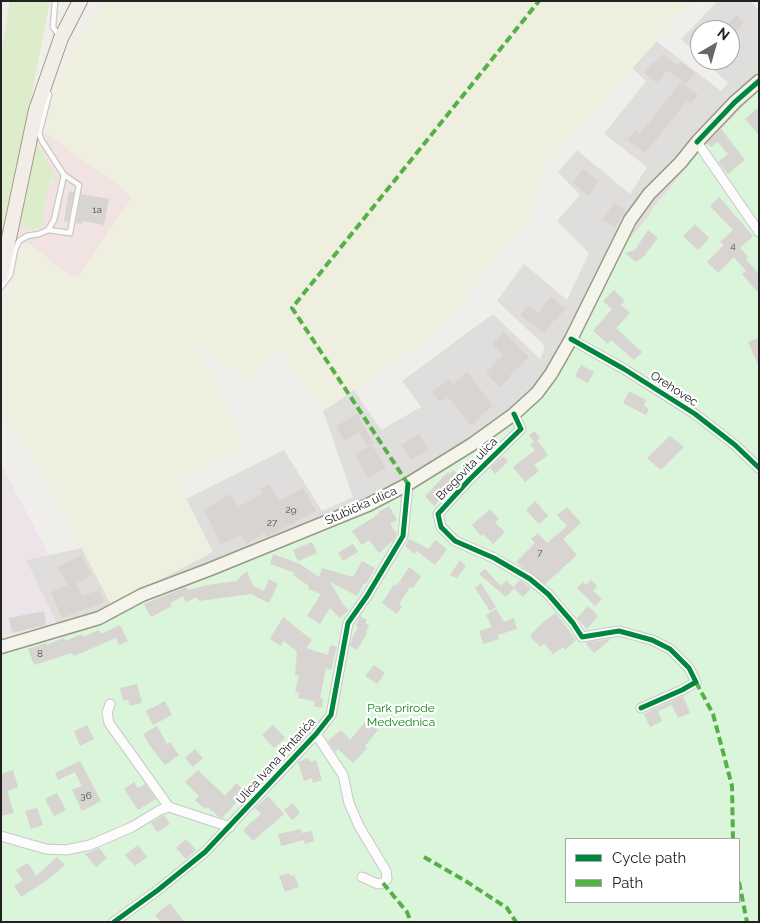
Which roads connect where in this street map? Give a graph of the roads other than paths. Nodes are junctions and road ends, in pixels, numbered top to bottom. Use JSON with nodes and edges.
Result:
{"nodes":[{"id":1,"x":55,"y":1,"type":"edge"},
{"id":2,"x":80,"y":1,"type":"edge"},
{"id":3,"x":60,"y":38,"type":"junction"},
{"id":4,"x":45,"y":81,"type":"junction"},
{"id":5,"x":759,"y":81,"type":"edge"},
{"id":6,"x":697,"y":142,"type":"junction"},
{"id":7,"x":64,"y":175,"type":"junction"},
{"id":8,"x":48,"y":230,"type":"junction"},
{"id":9,"x":759,"y":232,"type":"edge"},
{"id":10,"x":1,"y":276,"type":"edge"},
{"id":11,"x":1,"y":287,"type":"edge"},
{"id":12,"x":570,"y":338,"type":"junction"},
{"id":13,"x":514,"y":414,"type":"junction"},
{"id":14,"x":759,"y":468,"type":"edge"},
{"id":15,"x":408,"y":484,"type":"junction"},
{"id":16,"x":1,"y":647,"type":"edge"},
{"id":17,"x":110,"y":704,"type":"dead end"},
{"id":18,"x":641,"y":708,"type":"dead end"},
{"id":19,"x":316,"y":734,"type":"junction"},
{"id":20,"x":168,"y":807,"type":"junction"},
{"id":21,"x":230,"y":827,"type":"junction"},
{"id":22,"x":1,"y":836,"type":"edge"},
{"id":23,"x":362,"y":877,"type":"dead end"},
{"id":24,"x":114,"y":922,"type":"edge"}],
"edges":[{"from":1,"to":3,"type":"lane"},
{"from":2,"to":3,"type":"main road"},
{"from":3,"to":4,"type":"main road"},
{"from":4,"to":7,"type":"lane"},
{"from":4,"to":10,"type":"main road"},
{"from":5,"to":6,"type":"main road","name":"Stubička ulica"},
{"from":6,"to":9,"type":"street"},
{"from":6,"to":12,"type":"main road","name":"Stubička ulica"},
{"from":7,"to":8,"type":"lane"},
{"from":7,"to":8,"type":"lane"},
{"from":8,"to":11,"type":"lane"},
{"from":12,"to":13,"type":"main road","name":"Stubička ulica"},
{"from":12,"to":14,"type":"street","name":"Orehovec"},
{"from":13,"to":15,"type":"main road","name":"Stubička ulica"},
{"from":13,"to":18,"type":"street","name":"Bregovita ulica"},
{"from":15,"to":16,"type":"main road","name":"Stubička ulica"},
{"from":15,"to":19,"type":"street","name":"Ulica Ivana Pintarića"},
{"from":17,"to":20,"type":"street"},
{"from":19,"to":21,"type":"street","name":"Ulica Ivana Pintarića"},
{"from":19,"to":23,"type":"street","name":"Ulica Ivana Pintarića"},
{"from":20,"to":21,"type":"street"},
{"from":20,"to":22,"type":"street"},
{"from":21,"to":24,"type":"street","name":"Ulica Ivana Pintarića"}]}
